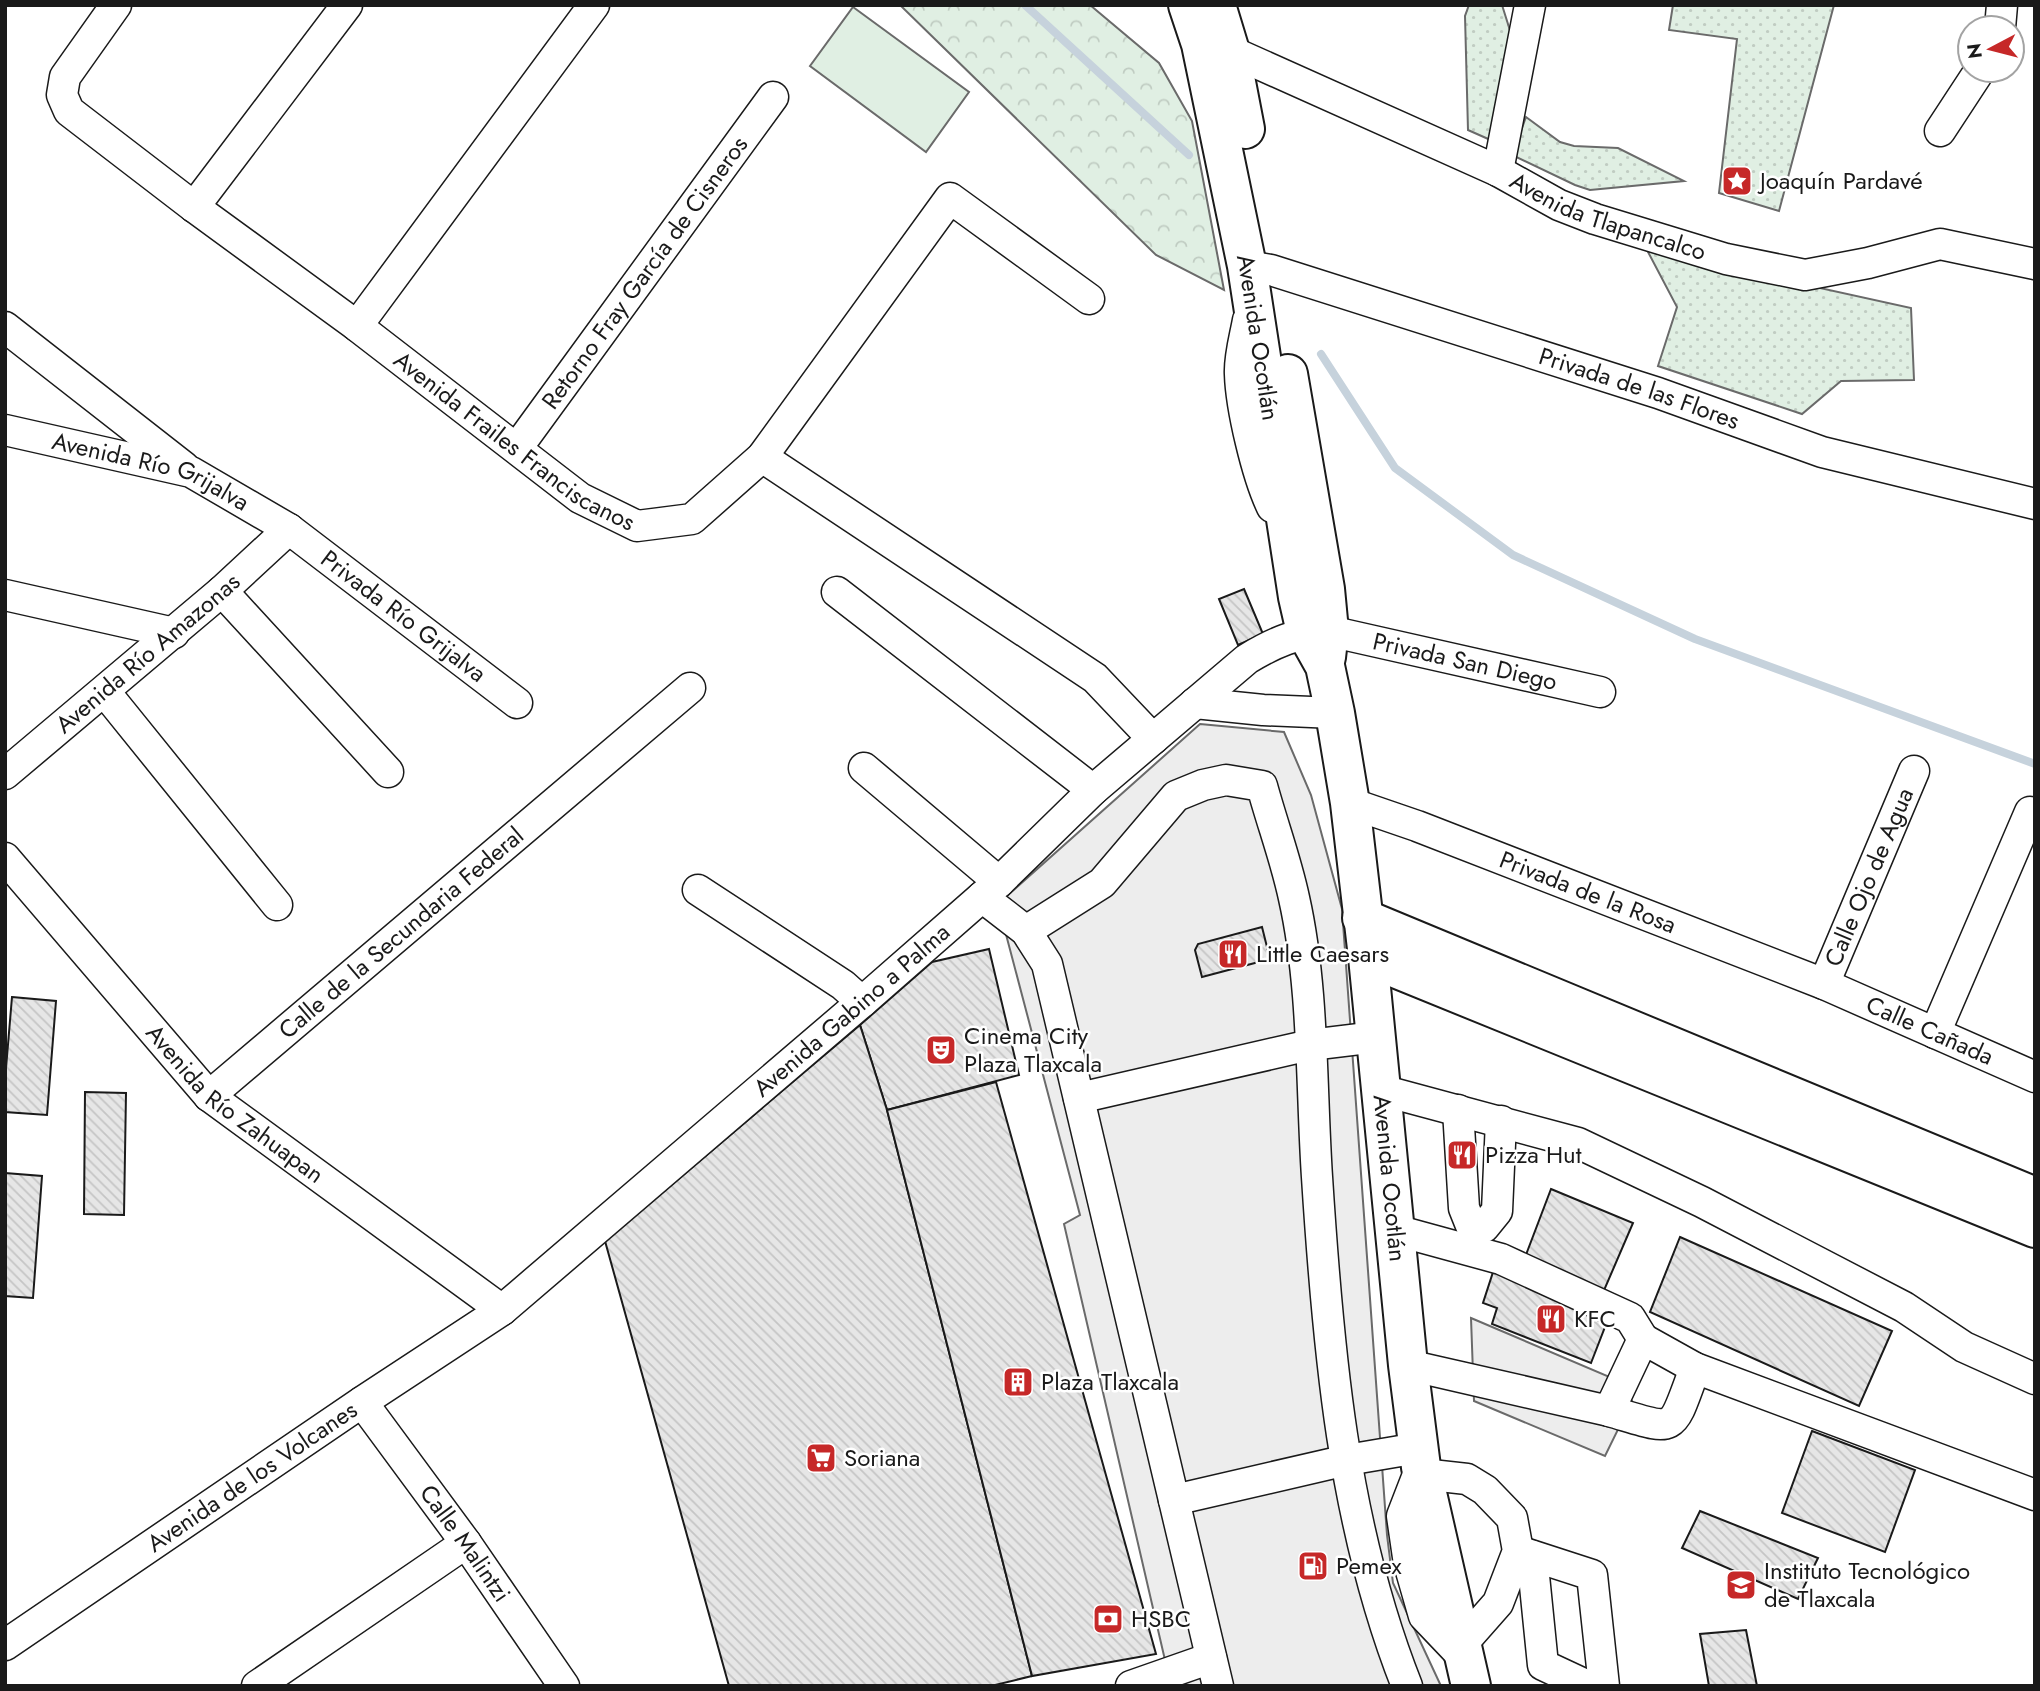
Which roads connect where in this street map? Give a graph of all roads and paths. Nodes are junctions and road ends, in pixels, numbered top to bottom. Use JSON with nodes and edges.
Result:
{"nodes":[{"id":1,"x":116,"y":5,"type":"edge"},
{"id":2,"x":347,"y":5,"type":"edge"},
{"id":3,"x":594,"y":5,"type":"edge"},
{"id":4,"x":1188,"y":5,"type":"edge"},
{"id":5,"x":1216,"y":5,"type":"edge"},
{"id":6,"x":1530,"y":5,"type":"edge"},
{"id":7,"x":1215,"y":48,"type":"junction"},
{"id":8,"x":1971,"y":84,"type":"edge"},
{"id":9,"x":774,"y":97,"type":"dead end"},
{"id":10,"x":1941,"y":131,"type":"dead end"},
{"id":11,"x":1498,"y":171,"type":"junction"},
{"id":12,"x":194,"y":207,"type":"junction"},
{"id":13,"x":2035,"y":264,"type":"edge"},
{"id":14,"x":1256,"y":278,"type":"junction"},
{"id":15,"x":1089,"y":299,"type":"dead end"},
{"id":16,"x":357,"y":326,"type":"junction"},
{"id":17,"x":5,"y":327,"type":"edge"},
{"id":18,"x":5,"y":430,"type":"edge"},
{"id":19,"x":517,"y":448,"type":"junction"},
{"id":20,"x":762,"y":457,"type":"junction"},
{"id":21,"x":191,"y":472,"type":"junction"},
{"id":22,"x":2035,"y":504,"type":"edge"},
{"id":23,"x":289,"y":529,"type":"junction"},
{"id":24,"x":222,"y":591,"type":"junction"},
{"id":25,"x":837,"y":592,"type":"dead end"},
{"id":26,"x":5,"y":595,"type":"edge"},
{"id":27,"x":174,"y":633,"type":"junction"},
{"id":28,"x":1320,"y":643,"type":"junction"},
{"id":29,"x":690,"y":688,"type":"dead end"},
{"id":30,"x":105,"y":692,"type":"junction"},
{"id":31,"x":1600,"y":692,"type":"dead end"},
{"id":32,"x":1195,"y":703,"type":"junction"},
{"id":33,"x":517,"y":704,"type":"dead end"},
{"id":34,"x":1335,"y":713,"type":"junction"},
{"id":35,"x":1153,"y":739,"type":"junction"},
{"id":36,"x":864,"y":768,"type":"dead end"},
{"id":37,"x":1914,"y":771,"type":"dead end"},
{"id":38,"x":388,"y":772,"type":"dead end"},
{"id":39,"x":5,"y":774,"type":"edge"},
{"id":40,"x":1093,"y":790,"type":"junction"},
{"id":41,"x":1350,"y":803,"type":"junction"},
{"id":42,"x":2030,"y":812,"type":"dead end"},
{"id":43,"x":5,"y":858,"type":"edge"},
{"id":44,"x":991,"y":889,"type":"junction"},
{"id":45,"x":698,"y":890,"type":"dead end"},
{"id":46,"x":277,"y":905,"type":"dead end"},
{"id":47,"x":1362,"y":918,"type":"junction"},
{"id":48,"x":1026,"y":931,"type":"junction"},
{"id":49,"x":1368,"y":957,"type":"junction"},
{"id":50,"x":1824,"y":984,"type":"junction"},
{"id":51,"x":862,"y":1002,"type":"junction"},
{"id":52,"x":1936,"y":1033,"type":"junction"},
{"id":53,"x":1376,"y":1037,"type":"junction"},
{"id":54,"x":1310,"y":1045,"type":"junction"},
{"id":55,"x":2035,"y":1077,"type":"edge"},
{"id":56,"x":1381,"y":1090,"type":"junction"},
{"id":57,"x":209,"y":1096,"type":"junction"},
{"id":58,"x":1079,"y":1098,"type":"junction"},
{"id":59,"x":1458,"y":1110,"type":"junction"},
{"id":60,"x":1501,"y":1121,"type":"junction"},
{"id":61,"x":2035,"y":1197,"type":"edge"},
{"id":62,"x":2035,"y":1227,"type":"edge"},
{"id":63,"x":1395,"y":1230,"type":"junction"},
{"id":64,"x":502,"y":1310,"type":"junction"},
{"id":65,"x":1643,"y":1339,"type":"junction"},
{"id":66,"x":1408,"y":1365,"type":"junction"},
{"id":67,"x":1695,"y":1368,"type":"junction"},
{"id":68,"x":2035,"y":1379,"type":"edge"},
{"id":69,"x":362,"y":1402,"type":"junction"},
{"id":70,"x":1609,"y":1411,"type":"junction"},
{"id":71,"x":1347,"y":1460,"type":"junction"},
{"id":72,"x":1420,"y":1463,"type":"junction"},
{"id":73,"x":2035,"y":1494,"type":"edge"},
{"id":74,"x":1174,"y":1500,"type":"junction"},
{"id":75,"x":466,"y":1543,"type":"junction"},
{"id":76,"x":1525,"y":1553,"type":"junction"},
{"id":77,"x":5,"y":1645,"type":"edge"},
{"id":78,"x":1466,"y":1663,"type":"edge"},
{"id":79,"x":1214,"y":1672,"type":"edge"},
{"id":80,"x":557,"y":1683,"type":"edge"},
{"id":81,"x":257,"y":1686,"type":"edge"},
{"id":82,"x":1131,"y":1686,"type":"edge"},
{"id":83,"x":1406,"y":1686,"type":"edge"},
{"id":84,"x":1588,"y":1686,"type":"edge"},
{"id":85,"x":1604,"y":1686,"type":"edge"}],
"edges":[{"from":1,"to":12,"type":"street","name":"Avenida Frailes Franciscanos"},
{"from":2,"to":12,"type":"street"},
{"from":3,"to":16,"type":"street"},
{"from":4,"to":7,"type":"main road","name":"Avenida Ocotlán"},
{"from":5,"to":7,"type":"main road","name":"Avenida Ocotlán"},
{"from":6,"to":11,"type":"street"},
{"from":7,"to":11,"type":"street","name":"Avenida Tlapancalco"},
{"from":7,"to":14,"type":"main road","name":"Avenida Ocotlán"},
{"from":8,"to":10,"type":"street"},
{"from":9,"to":19,"type":"street","name":"Retorno Fray García de Cisneros"},
{"from":11,"to":13,"type":"street","name":"Avenida Tlapancalco"},
{"from":12,"to":16,"type":"street","name":"Avenida Frailes Franciscanos"},
{"from":14,"to":22,"type":"street","name":"Privada de las Flores"},
{"from":14,"to":28,"type":"main road","name":"Avenida Ocotlán"},
{"from":14,"to":28,"type":"main road","name":"Avenida Ocotlán"},
{"from":15,"to":20,"type":"street","name":"Avenida Frailes Franciscanos"},
{"from":16,"to":19,"type":"street","name":"Avenida Frailes Franciscanos"},
{"from":17,"to":21,"type":"street"},
{"from":18,"to":21,"type":"street","name":"Avenida Río Grijalva"},
{"from":19,"to":20,"type":"street","name":"Avenida Frailes Franciscanos"},
{"from":20,"to":35,"type":"street"},
{"from":21,"to":23,"type":"street","name":"Avenida Río Grijalva"},
{"from":23,"to":24,"type":"street","name":"Avenida Río Amazonas"},
{"from":23,"to":33,"type":"street","name":"Privada Río Grijalva"},
{"from":24,"to":27,"type":"street","name":"Avenida Río Amazonas"},
{"from":24,"to":38,"type":"street"},
{"from":25,"to":40,"type":"street"},
{"from":26,"to":27,"type":"street"},
{"from":27,"to":30,"type":"street","name":"Avenida Río Amazonas"},
{"from":28,"to":31,"type":"street","name":"Privada San Diego"},
{"from":28,"to":32,"type":"street","name":"Avenida Gabino a Palma"},
{"from":28,"to":34,"type":"main road","name":"Avenida Ocotlán"},
{"from":29,"to":57,"type":"street","name":"Calle de la Secundaria Federal"},
{"from":30,"to":39,"type":"street","name":"Avenida Río Amazonas"},
{"from":30,"to":46,"type":"street"},
{"from":32,"to":34,"type":"street"},
{"from":32,"to":35,"type":"street","name":"Avenida Gabino a Palma"},
{"from":34,"to":41,"type":"main road","name":"Avenida Ocotlán"},
{"from":35,"to":40,"type":"street","name":"Avenida Gabino a Palma"},
{"from":36,"to":44,"type":"street"},
{"from":37,"to":50,"type":"street","name":"Calle Ojo de Agua"},
{"from":40,"to":44,"type":"street","name":"Avenida Gabino a Palma"},
{"from":41,"to":47,"type":"main road","name":"Avenida Ocotlán"},
{"from":41,"to":50,"type":"street","name":"Privada de la Rosa"},
{"from":42,"to":52,"type":"street"},
{"from":43,"to":57,"type":"street","name":"Avenida Río Zahuapan"},
{"from":44,"to":48,"type":"street"},
{"from":44,"to":51,"type":"street","name":"Avenida Gabino a Palma"},
{"from":45,"to":51,"type":"street"},
{"from":47,"to":49,"type":"main road","name":"Avenida Ocotlán"},
{"from":47,"to":61,"type":"main road"},
{"from":48,"to":54,"type":"street"},
{"from":48,"to":58,"type":"street"},
{"from":49,"to":53,"type":"main road","name":"Avenida Ocotlán"},
{"from":49,"to":62,"type":"main road"},
{"from":50,"to":52,"type":"street","name":"Calle Cañada"},
{"from":51,"to":64,"type":"street","name":"Avenida Gabino a Palma"},
{"from":52,"to":55,"type":"street","name":"Calle Cañada"},
{"from":53,"to":54,"type":"street"},
{"from":53,"to":56,"type":"main road","name":"Avenida Ocotlán"},
{"from":54,"to":58,"type":"street"},
{"from":54,"to":71,"type":"street"},
{"from":56,"to":59,"type":"street"},
{"from":56,"to":63,"type":"main road","name":"Avenida Ocotlán"},
{"from":57,"to":64,"type":"street","name":"Avenida Río Zahuapan"},
{"from":58,"to":74,"type":"street"},
{"from":59,"to":60,"type":"street"},
{"from":59,"to":60,"type":"street"},
{"from":60,"to":68,"type":"street"},
{"from":63,"to":65,"type":"street"},
{"from":63,"to":66,"type":"main road","name":"Avenida Ocotlán"},
{"from":64,"to":69,"type":"street","name":"Avenida de los Volcanes"},
{"from":65,"to":67,"type":"street"},
{"from":65,"to":70,"type":"street"},
{"from":66,"to":70,"type":"street"},
{"from":66,"to":72,"type":"main road","name":"Avenida Ocotlán"},
{"from":67,"to":70,"type":"street"},
{"from":67,"to":73,"type":"street"},
{"from":69,"to":75,"type":"street","name":"Calle Malintzi"},
{"from":69,"to":77,"type":"street","name":"Avenida de los Volcanes"},
{"from":71,"to":72,"type":"street"},
{"from":71,"to":74,"type":"street"},
{"from":71,"to":83,"type":"street"},
{"from":72,"to":76,"type":"street"},
{"from":72,"to":78,"type":"main road","name":"Avenida Ocotlán"},
{"from":74,"to":79,"type":"street"},
{"from":75,"to":80,"type":"street","name":"Calle Malintzi"},
{"from":75,"to":81,"type":"street"},
{"from":76,"to":78,"type":"street"},
{"from":76,"to":84,"type":"street"},
{"from":76,"to":85,"type":"street"},
{"from":79,"to":82,"type":"street"}]}
